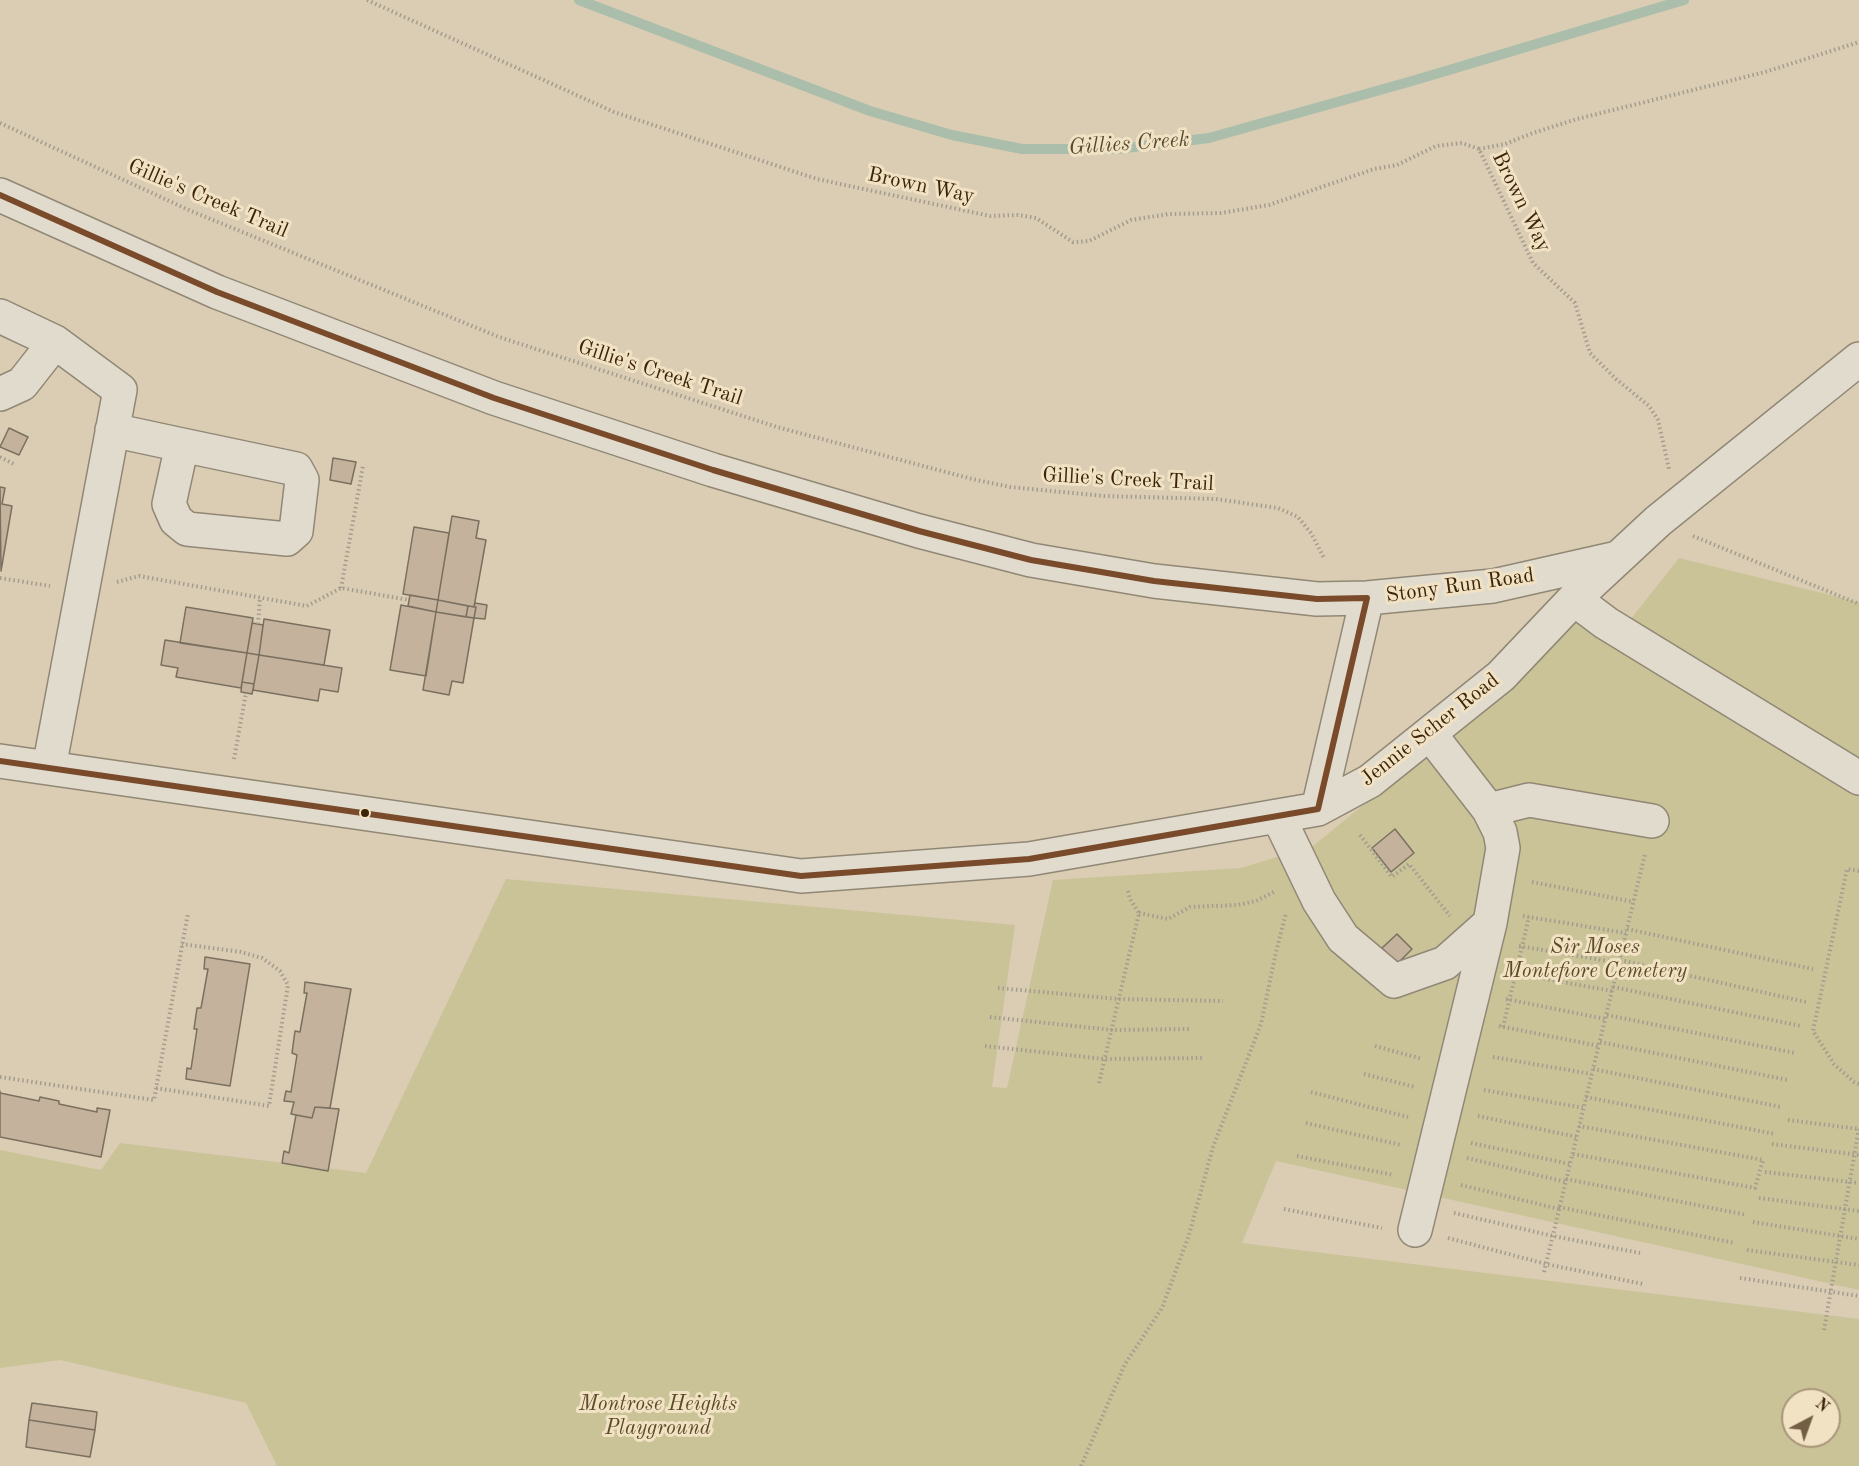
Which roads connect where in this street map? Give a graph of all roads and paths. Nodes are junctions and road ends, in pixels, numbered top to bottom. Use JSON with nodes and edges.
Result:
{"nodes":[{"id":1,"x":367,"y":0,"type":"edge"},
{"id":2,"x":1859,"y":42,"type":"edge"},
{"id":3,"x":0,"y":123,"type":"edge"},
{"id":4,"x":1479,"y":149,"type":"junction"},
{"id":5,"x":0,"y":195,"type":"edge"},
{"id":6,"x":0,"y":316,"type":"edge"},
{"id":7,"x":55,"y":342,"type":"junction"},
{"id":8,"x":1859,"y":359,"type":"edge"},
{"id":9,"x":0,"y":394,"type":"edge"},
{"id":10,"x":112,"y":430,"type":"junction"},
{"id":11,"x":182,"y":445,"type":"dead end"},
{"id":12,"x":0,"y":457,"type":"edge"},
{"id":13,"x":14,"y":464,"type":"dead end"},
{"id":14,"x":363,"y":466,"type":"dead end"},
{"id":15,"x":1668,"y":514,"type":"junction"},
{"id":16,"x":1324,"y":558,"type":"dead end"},
{"id":17,"x":1617,"y":558,"type":"junction"},
{"id":18,"x":0,"y":578,"type":"edge"},
{"id":19,"x":107,"y":584,"type":"dead end"},
{"id":20,"x":59,"y":588,"type":"dead end"},
{"id":21,"x":341,"y":588,"type":"junction"},
{"id":22,"x":260,"y":598,"type":"junction"},
{"id":23,"x":1367,"y":598,"type":"junction"},
{"id":24,"x":1574,"y":599,"type":"junction"},
{"id":25,"x":409,"y":600,"type":"dead end"},
{"id":26,"x":1859,"y":604,"type":"edge"},
{"id":27,"x":258,"y":624,"type":"dead end"},
{"id":28,"x":246,"y":693,"type":"dead end"},
{"id":29,"x":1430,"y":734,"type":"junction"},
{"id":30,"x":234,"y":759,"type":"dead end"},
{"id":31,"x":0,"y":761,"type":"edge"},
{"id":32,"x":49,"y":768,"type":"junction"},
{"id":33,"x":1859,"y":778,"type":"edge"},
{"id":34,"x":1318,"y":809,"type":"junction"},
{"id":35,"x":1489,"y":810,"type":"junction"},
{"id":36,"x":1278,"y":816,"type":"junction"},
{"id":37,"x":1652,"y":821,"type":"joint"},
{"id":38,"x":1360,"y":835,"type":"dead end"},
{"id":39,"x":1859,"y":871,"type":"edge"},
{"id":40,"x":1498,"y":876,"type":"junction"},
{"id":41,"x":1128,"y":891,"type":"dead end"},
{"id":42,"x":1256,"y":901,"type":"dead end"},
{"id":43,"x":1634,"y":902,"type":"junction"},
{"id":44,"x":1288,"y":908,"type":"dead end"},
{"id":45,"x":188,"y":913,"type":"dead end"},
{"id":46,"x":1139,"y":913,"type":"junction"},
{"id":47,"x":1529,"y":917,"type":"junction"},
{"id":48,"x":1627,"y":931,"type":"junction"},
{"id":49,"x":182,"y":944,"type":"junction"},
{"id":50,"x":1522,"y":946,"type":"junction"},
{"id":51,"x":1619,"y":962,"type":"junction"},
{"id":52,"x":1812,"y":969,"type":"dead end"},
{"id":53,"x":1516,"y":973,"type":"junction"},
{"id":54,"x":998,"y":988,"type":"dead end"},
{"id":55,"x":1613,"y":989,"type":"junction"},
{"id":56,"x":1118,"y":999,"type":"junction"},
{"id":57,"x":1510,"y":1000,"type":"junction"},
{"id":58,"x":1223,"y":1001,"type":"dead end"},
{"id":59,"x":1806,"y":1002,"type":"dead end"},
{"id":60,"x":990,"y":1017,"type":"dead end"},
{"id":61,"x":1606,"y":1017,"type":"junction"},
{"id":62,"x":1801,"y":1026,"type":"dead end"},
{"id":63,"x":1503,"y":1027,"type":"junction"},
{"id":64,"x":1190,"y":1029,"type":"dead end"},
{"id":65,"x":1112,"y":1030,"type":"junction"},
{"id":66,"x":1599,"y":1044,"type":"junction"},
{"id":67,"x":985,"y":1046,"type":"dead end"},
{"id":68,"x":1375,"y":1046,"type":"dead end"},
{"id":69,"x":1795,"y":1053,"type":"dead end"},
{"id":70,"x":1203,"y":1058,"type":"dead end"},
{"id":71,"x":1104,"y":1059,"type":"junction"},
{"id":72,"x":1592,"y":1072,"type":"junction"},
{"id":73,"x":1453,"y":1073,"type":"junction"},
{"id":74,"x":1364,"y":1074,"type":"dead end"},
{"id":75,"x":0,"y":1077,"type":"edge"},
{"id":76,"x":1788,"y":1080,"type":"dead end"},
{"id":77,"x":1099,"y":1083,"type":"dead end"},
{"id":78,"x":1859,"y":1084,"type":"edge"},
{"id":79,"x":156,"y":1088,"type":"junction"},
{"id":80,"x":1311,"y":1092,"type":"dead end"},
{"id":81,"x":1586,"y":1097,"type":"junction"},
{"id":82,"x":1781,"y":1107,"type":"dead end"},
{"id":83,"x":1584,"y":1108,"type":"junction"},
{"id":84,"x":1788,"y":1120,"type":"dead end"},
{"id":85,"x":1306,"y":1123,"type":"dead end"},
{"id":86,"x":1580,"y":1125,"type":"junction"},
{"id":87,"x":1859,"y":1129,"type":"edge"},
{"id":88,"x":1775,"y":1134,"type":"dead end"},
{"id":89,"x":1577,"y":1137,"type":"junction"},
{"id":90,"x":1772,"y":1144,"type":"dead end"},
{"id":91,"x":1573,"y":1154,"type":"junction"},
{"id":92,"x":1857,"y":1155,"type":"edge"},
{"id":93,"x":1297,"y":1156,"type":"dead end"},
{"id":94,"x":1570,"y":1164,"type":"junction"},
{"id":95,"x":1765,"y":1172,"type":"dead end"},
{"id":96,"x":1566,"y":1181,"type":"junction"},
{"id":97,"x":1850,"y":1182,"type":"junction"},
{"id":98,"x":1859,"y":1184,"type":"edge"},
{"id":99,"x":1759,"y":1198,"type":"dead end"},
{"id":100,"x":1559,"y":1208,"type":"junction"},
{"id":101,"x":1284,"y":1209,"type":"dead end"},
{"id":102,"x":1845,"y":1209,"type":"junction"},
{"id":103,"x":1859,"y":1211,"type":"edge"},
{"id":104,"x":1747,"y":1215,"type":"dead end"},
{"id":105,"x":1753,"y":1222,"type":"dead end"},
{"id":106,"x":1552,"y":1236,"type":"junction"},
{"id":107,"x":1840,"y":1236,"type":"junction"},
{"id":108,"x":1859,"y":1239,"type":"edge"},
{"id":109,"x":1735,"y":1243,"type":"dead end"},
{"id":110,"x":1747,"y":1250,"type":"dead end"},
{"id":111,"x":1640,"y":1253,"type":"dead end"},
{"id":112,"x":1836,"y":1262,"type":"junction"},
{"id":113,"x":1546,"y":1264,"type":"junction"},
{"id":114,"x":1859,"y":1265,"type":"edge"},
{"id":115,"x":1544,"y":1272,"type":"dead end"},
{"id":116,"x":1740,"y":1278,"type":"dead end"},
{"id":117,"x":1642,"y":1284,"type":"dead end"},
{"id":118,"x":1831,"y":1291,"type":"junction"},
{"id":119,"x":1859,"y":1296,"type":"edge"},
{"id":120,"x":1824,"y":1330,"type":"dead end"},
{"id":121,"x":1081,"y":1466,"type":"edge"}],
"edges":[{"from":1,"to":4,"type":"path","name":"Brown Way"},
{"from":2,"to":4,"type":"path","name":"Brown Way"},
{"from":3,"to":16,"type":"path","name":"Gillie's Creek Trail"},
{"from":4,"to":15,"type":"path","name":"Brown Way"},
{"from":5,"to":23,"type":"street","name":"Stony Run Road"},
{"from":6,"to":7,"type":"street"},
{"from":7,"to":9,"type":"street"},
{"from":7,"to":10,"type":"street"},
{"from":8,"to":15,"type":"street","name":"Jennie Scher Road"},
{"from":10,"to":11,"type":"street"},
{"from":10,"to":32,"type":"street"},
{"from":12,"to":13,"type":"path"},
{"from":14,"to":21,"type":"path"},
{"from":15,"to":17,"type":"street","name":"Jennie Scher Road"},
{"from":15,"to":26,"type":"path"},
{"from":17,"to":23,"type":"street","name":"Stony Run Road"},
{"from":17,"to":24,"type":"street","name":"Jennie Scher Road"},
{"from":18,"to":20,"type":"path"},
{"from":19,"to":22,"type":"path"},
{"from":21,"to":22,"type":"path"},
{"from":21,"to":25,"type":"path"},
{"from":22,"to":27,"type":"path"},
{"from":23,"to":34,"type":"street"},
{"from":24,"to":29,"type":"street","name":"Jennie Scher Road"},
{"from":24,"to":33,"type":"street"},
{"from":28,"to":30,"type":"path"},
{"from":29,"to":34,"type":"street","name":"Jennie Scher Road"},
{"from":29,"to":35,"type":"street"},
{"from":31,"to":32,"type":"street","name":"Jennie Scher Road"},
{"from":32,"to":36,"type":"street","name":"Jennie Scher Road"},
{"from":34,"to":36,"type":"street","name":"Jennie Scher Road"},
{"from":35,"to":37,"type":"street"},
{"from":35,"to":40,"type":"street"},
{"from":36,"to":73,"type":"street"},
{"from":37,"to":43,"type":"path"},
{"from":38,"to":73,"type":"path"},
{"from":39,"to":78,"type":"path"},
{"from":40,"to":43,"type":"path"},
{"from":40,"to":73,"type":"street"},
{"from":41,"to":46,"type":"path"},
{"from":42,"to":46,"type":"path"},
{"from":43,"to":48,"type":"path"},
{"from":44,"to":121,"type":"path"},
{"from":45,"to":49,"type":"path"},
{"from":46,"to":56,"type":"path"},
{"from":47,"to":48,"type":"path"},
{"from":47,"to":50,"type":"path"},
{"from":47,"to":73,"type":"path"},
{"from":48,"to":51,"type":"path"},
{"from":48,"to":52,"type":"path"},
{"from":49,"to":79,"type":"path"},
{"from":49,"to":79,"type":"path"},
{"from":50,"to":51,"type":"path"},
{"from":50,"to":53,"type":"path"},
{"from":50,"to":73,"type":"path"},
{"from":51,"to":55,"type":"path"},
{"from":51,"to":59,"type":"path"},
{"from":53,"to":55,"type":"path"},
{"from":53,"to":57,"type":"path"},
{"from":53,"to":73,"type":"path"},
{"from":54,"to":56,"type":"path"},
{"from":55,"to":61,"type":"path"},
{"from":55,"to":62,"type":"path"},
{"from":56,"to":58,"type":"path"},
{"from":56,"to":65,"type":"path"},
{"from":57,"to":61,"type":"path"},
{"from":57,"to":63,"type":"path"},
{"from":57,"to":73,"type":"path"},
{"from":60,"to":65,"type":"path"},
{"from":61,"to":66,"type":"path"},
{"from":61,"to":69,"type":"path"},
{"from":63,"to":66,"type":"path"},
{"from":63,"to":73,"type":"path"},
{"from":64,"to":65,"type":"path"},
{"from":65,"to":71,"type":"path"},
{"from":66,"to":72,"type":"path"},
{"from":66,"to":76,"type":"path"},
{"from":67,"to":71,"type":"path"},
{"from":68,"to":73,"type":"path"},
{"from":70,"to":71,"type":"path"},
{"from":71,"to":77,"type":"path"},
{"from":72,"to":73,"type":"path"},
{"from":72,"to":81,"type":"path"},
{"from":72,"to":82,"type":"path"},
{"from":73,"to":74,"type":"path"},
{"from":73,"to":80,"type":"path"},
{"from":73,"to":83,"type":"path"},
{"from":73,"to":85,"type":"path"},
{"from":73,"to":89,"type":"path"},
{"from":73,"to":93,"type":"path"},
{"from":73,"to":94,"type":"path"},
{"from":73,"to":96,"type":"path"},
{"from":73,"to":100,"type":"path"},
{"from":73,"to":101,"type":"path"},
{"from":73,"to":106,"type":"path"},
{"from":73,"to":113,"type":"path"},
{"from":75,"to":79,"type":"path"},
{"from":81,"to":83,"type":"path"},
{"from":81,"to":88,"type":"path"},
{"from":83,"to":86,"type":"path"},
{"from":84,"to":87,"type":"path"},
{"from":86,"to":89,"type":"path"},
{"from":86,"to":91,"type":"path"},
{"from":87,"to":92,"type":"path"},
{"from":89,"to":91,"type":"path"},
{"from":90,"to":92,"type":"path"},
{"from":91,"to":94,"type":"path"},
{"from":92,"to":97,"type":"path"},
{"from":94,"to":96,"type":"path"},
{"from":95,"to":97,"type":"path"},
{"from":96,"to":100,"type":"path"},
{"from":96,"to":104,"type":"path"},
{"from":97,"to":98,"type":"path"},
{"from":97,"to":102,"type":"path"},
{"from":99,"to":102,"type":"path"},
{"from":100,"to":106,"type":"path"},
{"from":100,"to":109,"type":"path"},
{"from":102,"to":103,"type":"path"},
{"from":102,"to":107,"type":"path"},
{"from":105,"to":107,"type":"path"},
{"from":106,"to":111,"type":"path"},
{"from":106,"to":113,"type":"path"},
{"from":107,"to":108,"type":"path"},
{"from":107,"to":112,"type":"path"},
{"from":110,"to":112,"type":"path"},
{"from":112,"to":114,"type":"path"},
{"from":112,"to":118,"type":"path"},
{"from":113,"to":115,"type":"path"},
{"from":113,"to":117,"type":"path"},
{"from":116,"to":118,"type":"path"},
{"from":118,"to":119,"type":"path"},
{"from":118,"to":120,"type":"path"}]}
